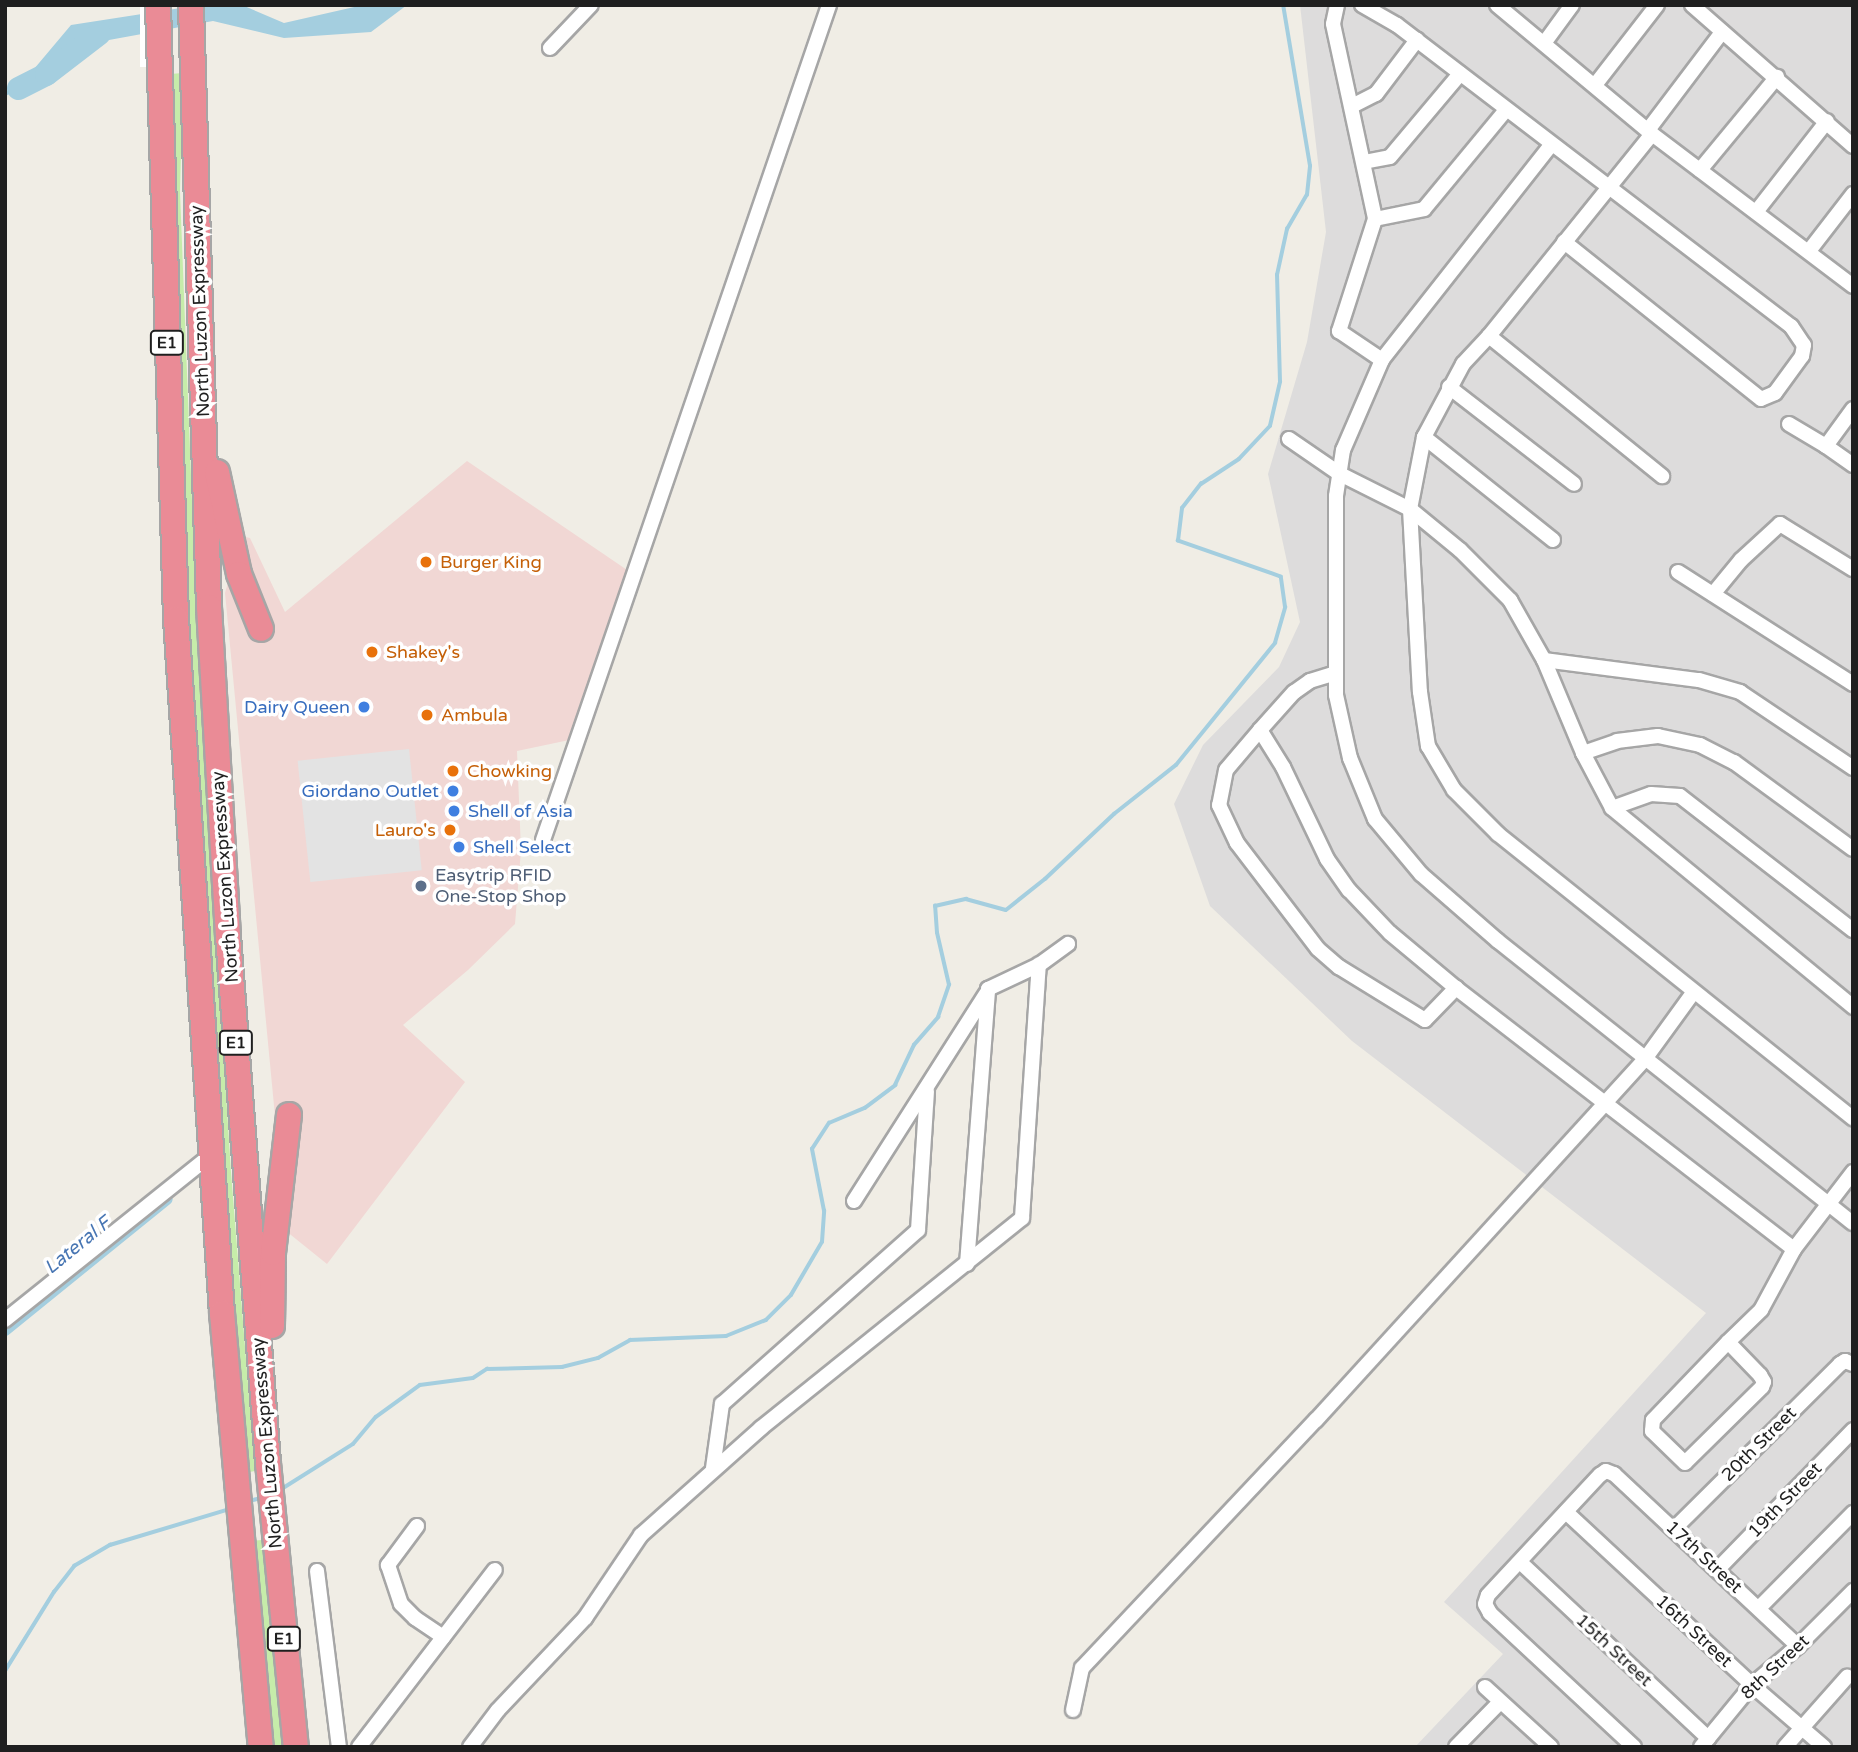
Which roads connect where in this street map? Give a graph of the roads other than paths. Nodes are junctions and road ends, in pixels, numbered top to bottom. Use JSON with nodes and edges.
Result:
{"nodes":[{"id":1,"x":158,"y":5,"type":"edge"},
{"id":2,"x":191,"y":5,"type":"edge"},
{"id":3,"x":592,"y":5,"type":"edge"},
{"id":4,"x":829,"y":5,"type":"edge"},
{"id":5,"x":1337,"y":5,"type":"edge"},
{"id":6,"x":1362,"y":5,"type":"edge"},
{"id":7,"x":1497,"y":5,"type":"edge"},
{"id":8,"x":1572,"y":5,"type":"edge"},
{"id":9,"x":1657,"y":5,"type":"edge"},
{"id":10,"x":1692,"y":5,"type":"edge"},
{"id":11,"x":1722,"y":32,"type":"junction"},
{"id":12,"x":1417,"y":40,"type":"junction"},
{"id":13,"x":1545,"y":42,"type":"junction"},
{"id":14,"x":550,"y":48,"type":"dead end"},
{"id":15,"x":1460,"y":74,"type":"junction"},
{"id":16,"x":1777,"y":77,"type":"junction"},
{"id":17,"x":1595,"y":85,"type":"junction"},
{"id":18,"x":1352,"y":106,"type":"junction"},
{"id":19,"x":1506,"y":110,"type":"junction"},
{"id":20,"x":1827,"y":121,"type":"junction"},
{"id":21,"x":1650,"y":132,"type":"junction"},
{"id":22,"x":1551,"y":145,"type":"junction"},
{"id":23,"x":1853,"y":146,"type":"edge"},
{"id":24,"x":1364,"y":162,"type":"junction"},
{"id":25,"x":1700,"y":170,"type":"junction"},
{"id":26,"x":1609,"y":189,"type":"junction"},
{"id":27,"x":1853,"y":194,"type":"edge"},
{"id":28,"x":1756,"y":212,"type":"junction"},
{"id":29,"x":1375,"y":219,"type":"junction"},
{"id":30,"x":1564,"y":242,"type":"junction"},
{"id":31,"x":198,"y":246,"type":"junction"},
{"id":32,"x":1809,"y":251,"type":"junction"},
{"id":33,"x":1853,"y":286,"type":"edge"},
{"id":34,"x":1489,"y":336,"type":"junction"},
{"id":35,"x":1382,"y":360,"type":"junction"},
{"id":36,"x":1449,"y":387,"type":"junction"},
{"id":37,"x":1853,"y":408,"type":"edge"},
{"id":38,"x":1789,"y":424,"type":"dead end"},
{"id":39,"x":1424,"y":437,"type":"junction"},
{"id":40,"x":1289,"y":439,"type":"dead end"},
{"id":41,"x":1826,"y":446,"type":"junction"},
{"id":42,"x":1853,"y":465,"type":"edge"},
{"id":43,"x":1340,"y":474,"type":"junction"},
{"id":44,"x":1662,"y":476,"type":"dead end"},
{"id":45,"x":1574,"y":484,"type":"dead end"},
{"id":46,"x":1410,"y":509,"type":"junction"},
{"id":47,"x":1553,"y":540,"type":"dead end"},
{"id":48,"x":1853,"y":569,"type":"edge"},
{"id":49,"x":1678,"y":572,"type":"dead end"},
{"id":50,"x":1713,"y":594,"type":"junction"},
{"id":51,"x":261,"y":629,"type":"dead end"},
{"id":52,"x":1544,"y":660,"type":"junction"},
{"id":53,"x":1336,"y":673,"type":"junction"},
{"id":54,"x":1853,"y":684,"type":"edge"},
{"id":55,"x":1260,"y":730,"type":"junction"},
{"id":56,"x":1583,"y":753,"type":"junction"},
{"id":57,"x":1853,"y":768,"type":"edge"},
{"id":58,"x":1612,"y":807,"type":"junction"},
{"id":59,"x":543,"y":839,"type":"dead end"},
{"id":60,"x":1853,"y":849,"type":"edge"},
{"id":61,"x":1853,"y":930,"type":"edge"},
{"id":62,"x":1068,"y":944,"type":"dead end"},
{"id":63,"x":1039,"y":965,"type":"junction"},
{"id":64,"x":1455,"y":988,"type":"junction"},
{"id":65,"x":988,"y":989,"type":"junction"},
{"id":66,"x":1693,"y":993,"type":"junction"},
{"id":67,"x":1853,"y":1007,"type":"edge"},
{"id":68,"x":1645,"y":1059,"type":"junction"},
{"id":69,"x":926,"y":1091,"type":"junction"},
{"id":70,"x":1605,"y":1103,"type":"junction"},
{"id":71,"x":289,"y":1115,"type":"dead end"},
{"id":72,"x":1853,"y":1118,"type":"edge"},
{"id":73,"x":212,"y":1154,"type":"junction"},
{"id":74,"x":1853,"y":1172,"type":"edge"},
{"id":75,"x":854,"y":1201,"type":"dead end"},
{"id":76,"x":1828,"y":1203,"type":"junction"},
{"id":77,"x":1853,"y":1223,"type":"edge"},
{"id":78,"x":1794,"y":1249,"type":"junction"},
{"id":79,"x":967,"y":1264,"type":"junction"},
{"id":80,"x":5,"y":1320,"type":"edge"},
{"id":81,"x":1728,"y":1342,"type":"junction"},
{"id":82,"x":1849,"y":1363,"type":"edge"},
{"id":83,"x":1853,"y":1430,"type":"edge"},
{"id":84,"x":713,"y":1468,"type":"junction"},
{"id":85,"x":269,"y":1470,"type":"junction"},
{"id":86,"x":1566,"y":1512,"type":"junction"},
{"id":87,"x":1853,"y":1513,"type":"edge"},
{"id":88,"x":418,"y":1526,"type":"dead end"},
{"id":89,"x":1674,"y":1529,"type":"junction"},
{"id":90,"x":1520,"y":1562,"type":"junction"},
{"id":91,"x":1718,"y":1569,"type":"junction"},
{"id":92,"x":495,"y":1570,"type":"dead end"},
{"id":93,"x":317,"y":1571,"type":"dead end"},
{"id":94,"x":1853,"y":1591,"type":"edge"},
{"id":95,"x":1759,"y":1608,"type":"junction"},
{"id":96,"x":443,"y":1637,"type":"junction"},
{"id":97,"x":1798,"y":1646,"type":"junction"},
{"id":98,"x":1847,"y":1677,"type":"dead end"},
{"id":99,"x":1752,"y":1685,"type":"junction"},
{"id":100,"x":1485,"y":1687,"type":"dead end"},
{"id":101,"x":1500,"y":1702,"type":"junction"},
{"id":102,"x":1073,"y":1710,"type":"dead end"},
{"id":103,"x":1800,"y":1727,"type":"junction"},
{"id":104,"x":1704,"y":1742,"type":"edge"},
{"id":105,"x":1545,"y":1745,"type":"edge"},
{"id":106,"x":1629,"y":1745,"type":"edge"},
{"id":107,"x":261,"y":1747,"type":"edge"},
{"id":108,"x":296,"y":1747,"type":"edge"},
{"id":109,"x":340,"y":1747,"type":"edge"},
{"id":110,"x":359,"y":1747,"type":"edge"},
{"id":111,"x":470,"y":1747,"type":"edge"},
{"id":112,"x":1457,"y":1747,"type":"edge"},
{"id":113,"x":1785,"y":1747,"type":"edge"},
{"id":114,"x":1824,"y":1747,"type":"edge"}],
"edges":[{"from":1,"to":73,"type":"highway","name":"North Luzon Expressway","number":"E1"},
{"from":2,"to":31,"type":"highway","name":"North Luzon Expressway","number":"E1"},
{"from":3,"to":14,"type":"street"},
{"from":4,"to":59,"type":"street"},
{"from":5,"to":18,"type":"street"},
{"from":6,"to":12,"type":"street"},
{"from":7,"to":13,"type":"street"},
{"from":8,"to":13,"type":"street"},
{"from":9,"to":17,"type":"street"},
{"from":10,"to":11,"type":"street"},
{"from":11,"to":16,"type":"street"},
{"from":11,"to":21,"type":"street"},
{"from":12,"to":15,"type":"street"},
{"from":12,"to":18,"type":"street"},
{"from":13,"to":17,"type":"street"},
{"from":15,"to":19,"type":"street"},
{"from":15,"to":24,"type":"street"},
{"from":16,"to":20,"type":"street"},
{"from":16,"to":25,"type":"street"},
{"from":17,"to":21,"type":"street"},
{"from":18,"to":24,"type":"street"},
{"from":19,"to":22,"type":"street"},
{"from":19,"to":29,"type":"street"},
{"from":20,"to":23,"type":"street"},
{"from":20,"to":28,"type":"street"},
{"from":21,"to":25,"type":"street"},
{"from":21,"to":26,"type":"street"},
{"from":22,"to":26,"type":"street"},
{"from":22,"to":35,"type":"street"},
{"from":24,"to":29,"type":"street"},
{"from":25,"to":28,"type":"street"},
{"from":26,"to":30,"type":"street"},
{"from":26,"to":30,"type":"street"},
{"from":27,"to":32,"type":"street"},
{"from":28,"to":32,"type":"street"},
{"from":29,"to":35,"type":"street"},
{"from":30,"to":34,"type":"street"},
{"from":31,"to":51,"type":"highway"},
{"from":31,"to":85,"type":"highway","name":"North Luzon Expressway","number":"E1"},
{"from":32,"to":33,"type":"street"},
{"from":34,"to":36,"type":"street"},
{"from":34,"to":44,"type":"street"},
{"from":35,"to":43,"type":"street"},
{"from":36,"to":39,"type":"street"},
{"from":36,"to":45,"type":"street"},
{"from":37,"to":41,"type":"street"},
{"from":38,"to":41,"type":"street"},
{"from":39,"to":46,"type":"street"},
{"from":39,"to":47,"type":"street"},
{"from":40,"to":43,"type":"street"},
{"from":41,"to":42,"type":"street"},
{"from":43,"to":46,"type":"street"},
{"from":43,"to":53,"type":"street"},
{"from":46,"to":52,"type":"street"},
{"from":46,"to":66,"type":"street"},
{"from":48,"to":50,"type":"street"},
{"from":49,"to":50,"type":"street"},
{"from":50,"to":54,"type":"street"},
{"from":52,"to":56,"type":"street"},
{"from":52,"to":57,"type":"street"},
{"from":53,"to":55,"type":"street"},
{"from":53,"to":68,"type":"street"},
{"from":55,"to":64,"type":"street"},
{"from":55,"to":64,"type":"street"},
{"from":56,"to":58,"type":"street"},
{"from":56,"to":60,"type":"street"},
{"from":58,"to":61,"type":"street"},
{"from":58,"to":67,"type":"street"},
{"from":62,"to":63,"type":"street"},
{"from":63,"to":65,"type":"street"},
{"from":63,"to":79,"type":"street"},
{"from":64,"to":70,"type":"street"},
{"from":65,"to":69,"type":"street"},
{"from":65,"to":79,"type":"street"},
{"from":66,"to":68,"type":"street"},
{"from":66,"to":72,"type":"street"},
{"from":68,"to":70,"type":"street"},
{"from":68,"to":76,"type":"street"},
{"from":69,"to":75,"type":"street"},
{"from":69,"to":84,"type":"street"},
{"from":70,"to":78,"type":"street"},
{"from":70,"to":102,"type":"street"},
{"from":71,"to":85,"type":"highway"},
{"from":73,"to":80,"type":"street"},
{"from":73,"to":107,"type":"highway","name":"North Luzon Expressway","number":"E1"},
{"from":74,"to":76,"type":"street"},
{"from":76,"to":77,"type":"street"},
{"from":76,"to":78,"type":"street"},
{"from":78,"to":81,"type":"street"},
{"from":79,"to":84,"type":"street"},
{"from":81,"to":81,"type":"street"},
{"from":82,"to":89,"type":"street","name":"20th Street"},
{"from":83,"to":91,"type":"street","name":"19th Street"},
{"from":84,"to":111,"type":"street"},
{"from":85,"to":108,"type":"highway","name":"North Luzon Expressway","number":"E1"},
{"from":86,"to":89,"type":"street","name":"17th Street"},
{"from":86,"to":90,"type":"street"},
{"from":86,"to":99,"type":"street","name":"16th Street"},
{"from":87,"to":95,"type":"street"},
{"from":88,"to":96,"type":"street"},
{"from":89,"to":91,"type":"street","name":"17th Street"},
{"from":90,"to":104,"type":"street","name":"15th Street"},
{"from":90,"to":106,"type":"street"},
{"from":91,"to":95,"type":"street","name":"17th Street"},
{"from":92,"to":96,"type":"street"},
{"from":93,"to":109,"type":"street"},
{"from":94,"to":97,"type":"street","name":"8th Street"},
{"from":95,"to":97,"type":"street","name":"17th Street"},
{"from":96,"to":110,"type":"street"},
{"from":97,"to":99,"type":"street","name":"8th Street"},
{"from":98,"to":103,"type":"street"},
{"from":99,"to":103,"type":"street","name":"16th Street"},
{"from":99,"to":104,"type":"street","name":"8th Street"},
{"from":100,"to":101,"type":"street"},
{"from":101,"to":105,"type":"street"},
{"from":101,"to":112,"type":"street"},
{"from":103,"to":113,"type":"street"},
{"from":103,"to":114,"type":"street","name":"16th Street"}]}
